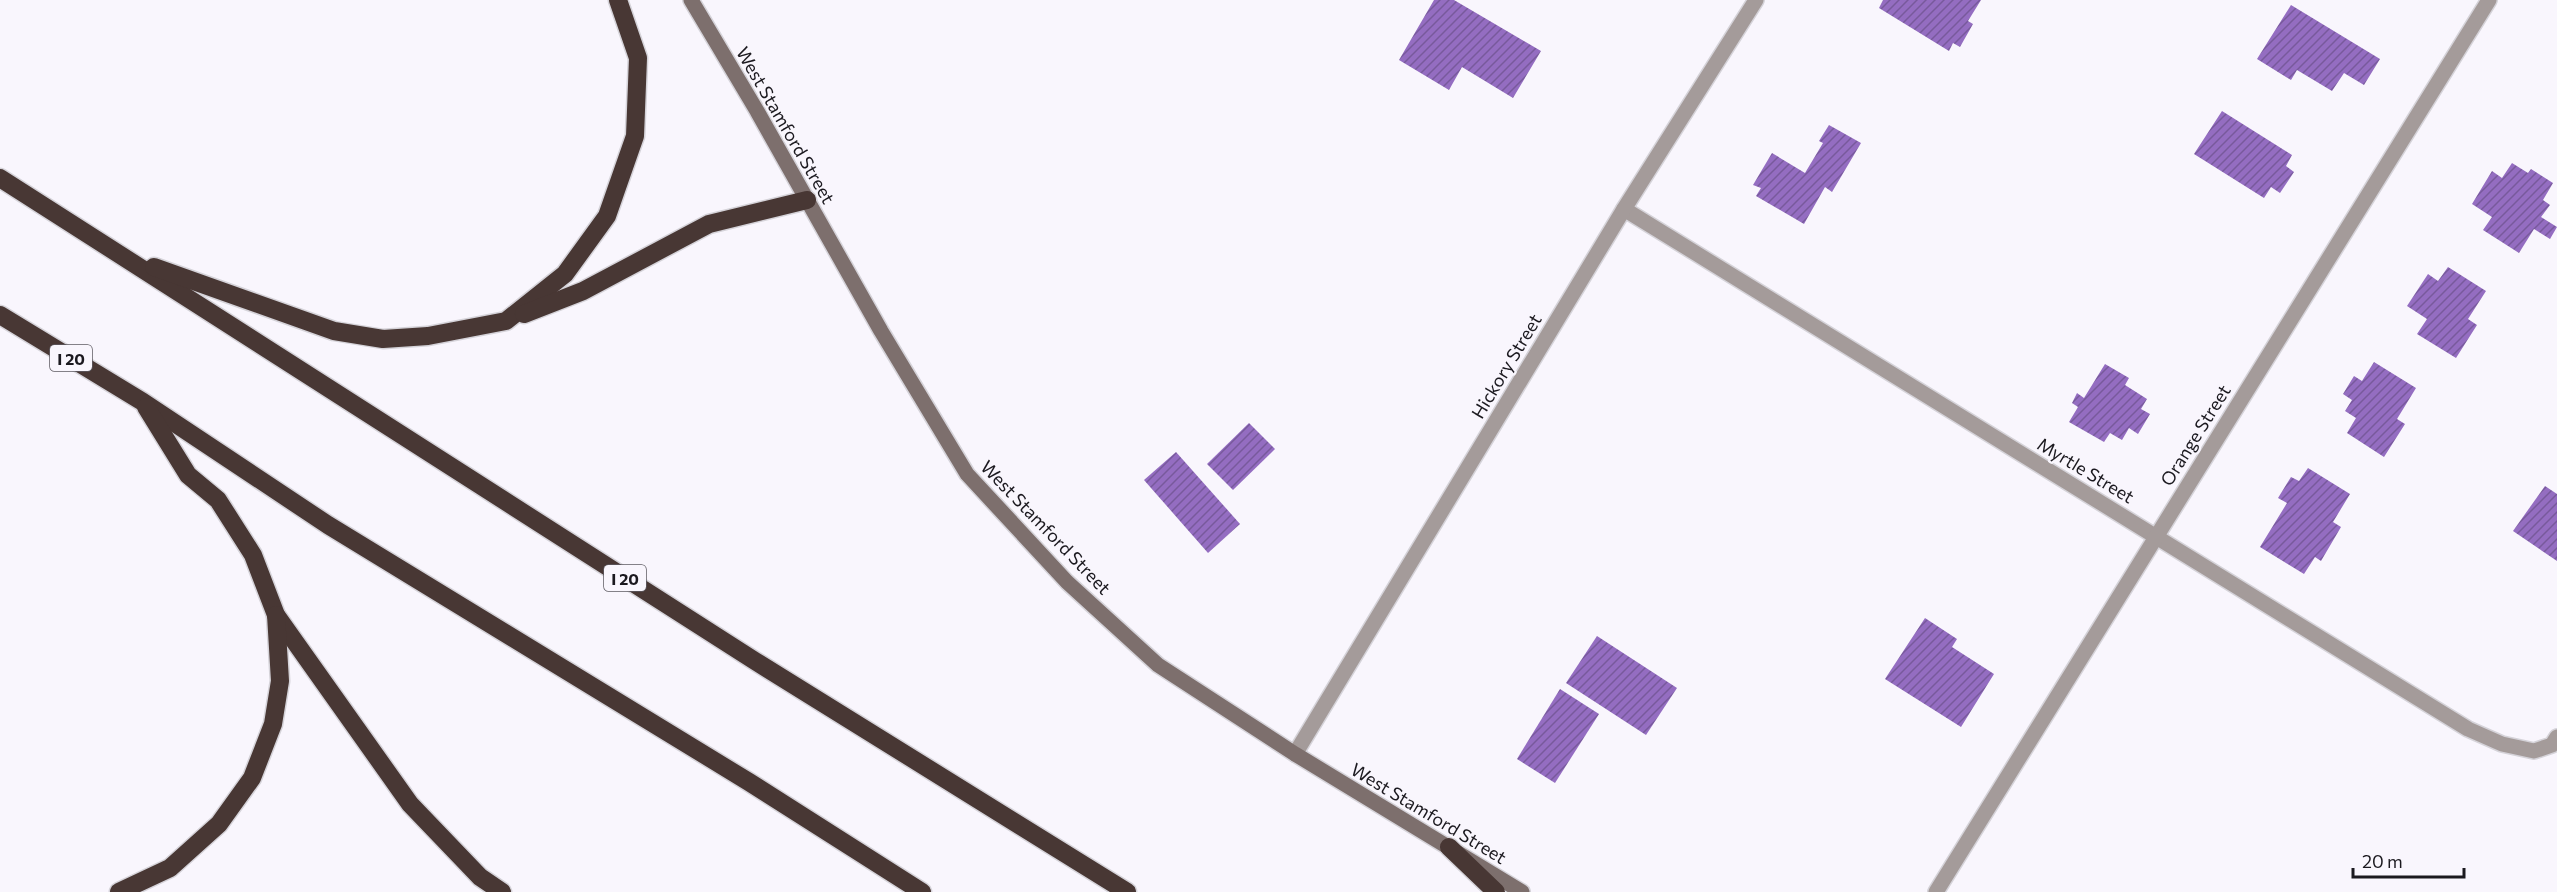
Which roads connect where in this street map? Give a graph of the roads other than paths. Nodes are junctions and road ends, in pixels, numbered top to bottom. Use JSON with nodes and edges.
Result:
{"nodes":[{"id":1,"x":618,"y":0,"type":"edge"},
{"id":2,"x":691,"y":0,"type":"edge"},
{"id":3,"x":1756,"y":0,"type":"edge"},
{"id":4,"x":2489,"y":0,"type":"edge"},
{"id":5,"x":0,"y":178,"type":"edge"},
{"id":6,"x":807,"y":200,"type":"junction"},
{"id":7,"x":1624,"y":209,"type":"junction"},
{"id":8,"x":126,"y":257,"type":"junction"},
{"id":9,"x":0,"y":315,"type":"edge"},
{"id":10,"x":506,"y":321,"type":"junction"},
{"id":11,"x":143,"y":402,"type":"junction"},
{"id":12,"x":2156,"y":535,"type":"junction"},
{"id":13,"x":276,"y":615,"type":"junction"},
{"id":14,"x":2557,"y":738,"type":"edge"},
{"id":15,"x":1294,"y":754,"type":"junction"},
{"id":16,"x":1449,"y":847,"type":"junction"},
{"id":17,"x":119,"y":892,"type":"edge"},
{"id":18,"x":502,"y":892,"type":"edge"},
{"id":19,"x":922,"y":892,"type":"edge"},
{"id":20,"x":1127,"y":892,"type":"edge"},
{"id":21,"x":1496,"y":892,"type":"edge"},
{"id":22,"x":1522,"y":892,"type":"edge"},
{"id":23,"x":1936,"y":892,"type":"edge"}],
"edges":[{"from":1,"to":10,"type":"highway"},
{"from":2,"to":6,"type":"main road","name":"West Stamford Street"},
{"from":3,"to":7,"type":"street","name":"Hickory Street"},
{"from":4,"to":12,"type":"street","name":"Orange Street"},
{"from":5,"to":8,"type":"highway","number":"I 20"},
{"from":6,"to":10,"type":"highway"},
{"from":6,"to":15,"type":"main road","name":"West Stamford Street"},
{"from":7,"to":12,"type":"street","name":"Myrtle Street"},
{"from":7,"to":15,"type":"street","name":"Hickory Street"},
{"from":8,"to":10,"type":"highway"},
{"from":8,"to":20,"type":"highway","number":"I 20"},
{"from":9,"to":11,"type":"highway","number":"I 20"},
{"from":11,"to":13,"type":"highway"},
{"from":11,"to":19,"type":"highway","number":"I 20"},
{"from":12,"to":14,"type":"street","name":"Myrtle Street"},
{"from":12,"to":23,"type":"street","name":"Orange Street"},
{"from":13,"to":17,"type":"highway"},
{"from":13,"to":18,"type":"highway"},
{"from":15,"to":16,"type":"main road","name":"West Stamford Street"},
{"from":16,"to":21,"type":"highway"},
{"from":16,"to":22,"type":"main road","name":"West Stamford Street"}]}
